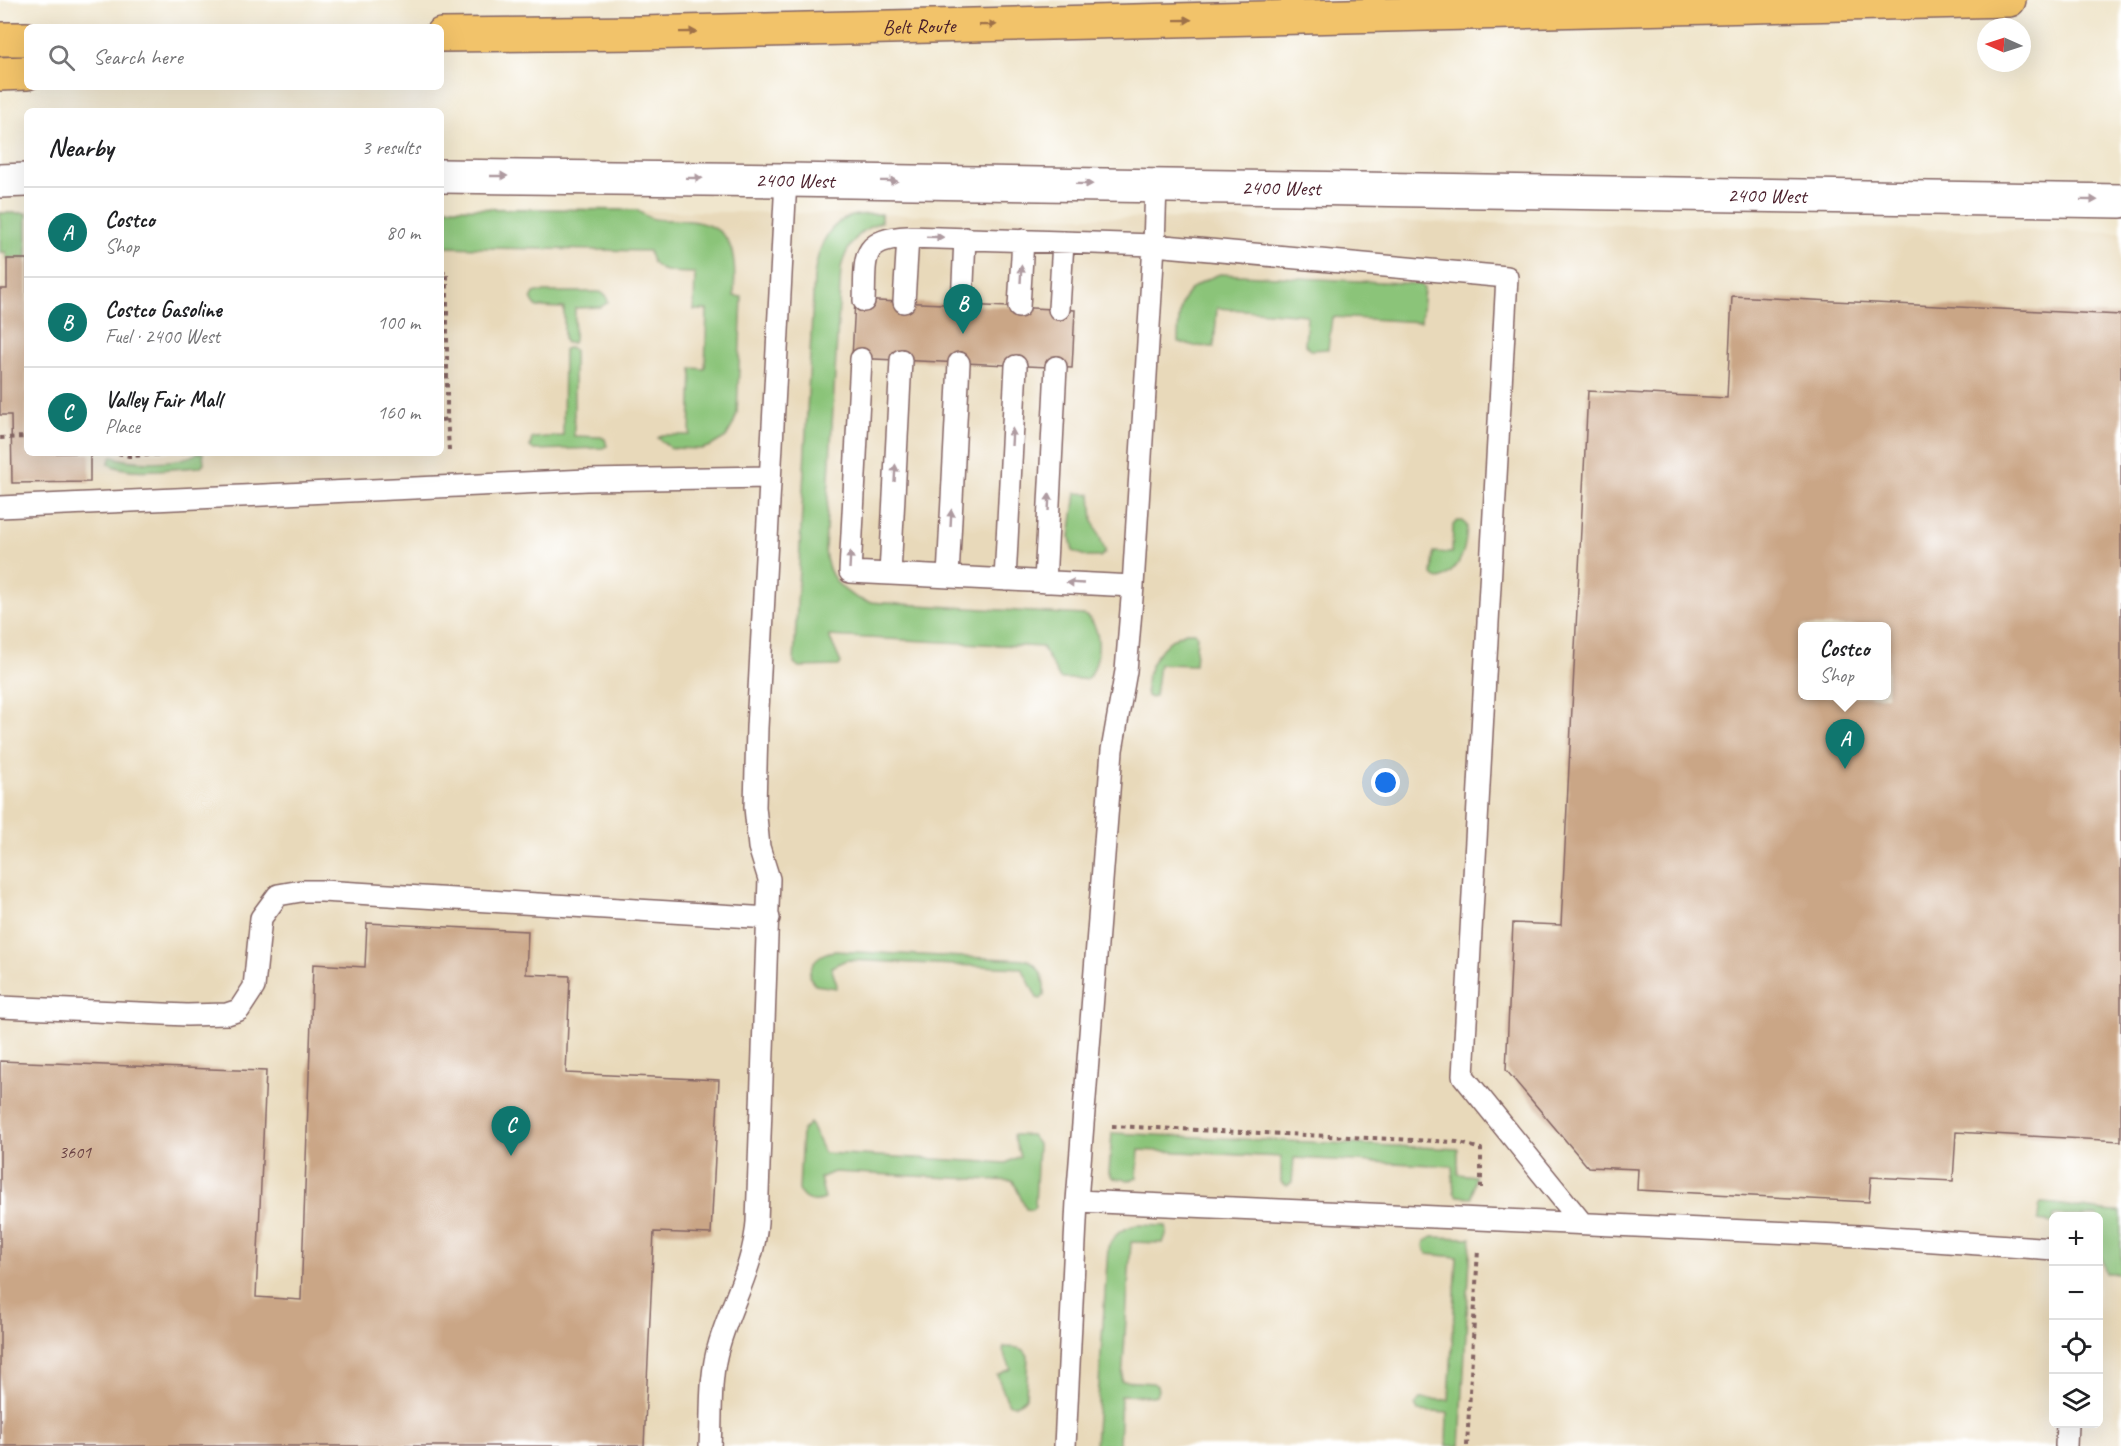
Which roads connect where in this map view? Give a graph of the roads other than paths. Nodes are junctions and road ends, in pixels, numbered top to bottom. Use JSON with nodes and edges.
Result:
{"nodes":[{"id":1,"x":2009,"y":0,"type":"edge"},
{"id":2,"x":640,"y":33,"type":"junction"},
{"id":3,"x":444,"y":35,"type":"edge"},
{"id":4,"x":0,"y":39,"type":"edge"},
{"id":5,"x":24,"y":39,"type":"edge"},
{"id":6,"x":444,"y":53,"type":"edge"},
{"id":7,"x":0,"y":74,"type":"edge"},
{"id":8,"x":24,"y":74,"type":"edge"},
{"id":9,"x":444,"y":176,"type":"edge"},
{"id":10,"x":24,"y":180,"type":"edge"},
{"id":11,"x":786,"y":180,"type":"junction"},
{"id":12,"x":0,"y":181,"type":"edge"},
{"id":13,"x":1156,"y":185,"type":"junction"},
{"id":14,"x":2121,"y":201,"type":"edge"},
{"id":15,"x":908,"y":237,"type":"junction"},
{"id":16,"x":965,"y":238,"type":"junction"},
{"id":17,"x":1023,"y":240,"type":"junction"},
{"id":18,"x":1063,"y":242,"type":"junction"},
{"id":19,"x":1154,"y":245,"type":"junction"},
{"id":20,"x":864,"y":301,"type":"dead end"},
{"id":21,"x":904,"y":302,"type":"dead end"},
{"id":22,"x":962,"y":305,"type":"dead end"},
{"id":23,"x":1019,"y":307,"type":"dead end"},
{"id":24,"x":1059,"y":309,"type":"dead end"},
{"id":25,"x":861,"y":359,"type":"dead end"},
{"id":26,"x":901,"y":360,"type":"dead end"},
{"id":27,"x":959,"y":363,"type":"dead end"},
{"id":28,"x":1016,"y":366,"type":"dead end"},
{"id":29,"x":1056,"y":367,"type":"dead end"},
{"id":30,"x":770,"y":477,"type":"junction"},
{"id":31,"x":0,"y":507,"type":"edge"},
{"id":32,"x":890,"y":574,"type":"junction"},
{"id":33,"x":948,"y":577,"type":"junction"},
{"id":34,"x":1005,"y":580,"type":"junction"},
{"id":35,"x":1045,"y":582,"type":"junction"},
{"id":36,"x":1133,"y":586,"type":"junction"},
{"id":37,"x":769,"y":918,"type":"junction"},
{"id":38,"x":0,"y":1007,"type":"edge"},
{"id":39,"x":1077,"y":1201,"type":"junction"},
{"id":40,"x":1581,"y":1223,"type":"junction"},
{"id":41,"x":2049,"y":1249,"type":"edge"},
{"id":42,"x":2067,"y":1428,"type":"edge"},
{"id":43,"x":710,"y":1446,"type":"edge"},
{"id":44,"x":1065,"y":1446,"type":"edge"},
{"id":45,"x":2066,"y":1446,"type":"edge"}],
"edges":[{"from":2,"to":1,"type":"highway","name":"Belt Route","one_way":true},
{"from":2,"to":3,"type":"highway","name":"Belt Route"},
{"from":2,"to":6,"type":"highway"},
{"from":4,"to":5,"type":"highway"},
{"from":7,"to":8,"type":"highway"},
{"from":9,"to":11,"type":"street","name":"2400 West","one_way":true},
{"from":10,"to":12,"type":"street"},
{"from":11,"to":13,"type":"street","name":"2400 West","one_way":true},
{"from":11,"to":30,"type":"lane"},
{"from":13,"to":14,"type":"street","name":"2400 West","one_way":true},
{"from":13,"to":19,"type":"lane"},
{"from":15,"to":16,"type":"lane","one_way":true},
{"from":15,"to":20,"type":"lane"},
{"from":15,"to":21,"type":"lane"},
{"from":16,"to":17,"type":"lane"},
{"from":16,"to":22,"type":"lane"},
{"from":17,"to":18,"type":"lane"},
{"from":23,"to":17,"type":"lane","one_way":true},
{"from":18,"to":19,"type":"lane"},
{"from":18,"to":24,"type":"lane"},
{"from":19,"to":36,"type":"lane"},
{"from":19,"to":40,"type":"lane"},
{"from":32,"to":25,"type":"lane","one_way":true},
{"from":32,"to":26,"type":"lane","one_way":true},
{"from":33,"to":27,"type":"lane","one_way":true},
{"from":34,"to":28,"type":"lane","one_way":true},
{"from":35,"to":29,"type":"lane","one_way":true},
{"from":30,"to":31,"type":"lane"},
{"from":30,"to":37,"type":"lane"},
{"from":32,"to":33,"type":"lane"},
{"from":33,"to":34,"type":"lane"},
{"from":34,"to":35,"type":"lane"},
{"from":36,"to":35,"type":"lane","one_way":true},
{"from":36,"to":39,"type":"lane"},
{"from":37,"to":38,"type":"lane"},
{"from":37,"to":43,"type":"lane"},
{"from":39,"to":40,"type":"lane"},
{"from":39,"to":44,"type":"lane"},
{"from":40,"to":41,"type":"lane"},
{"from":42,"to":45,"type":"lane"}]}
